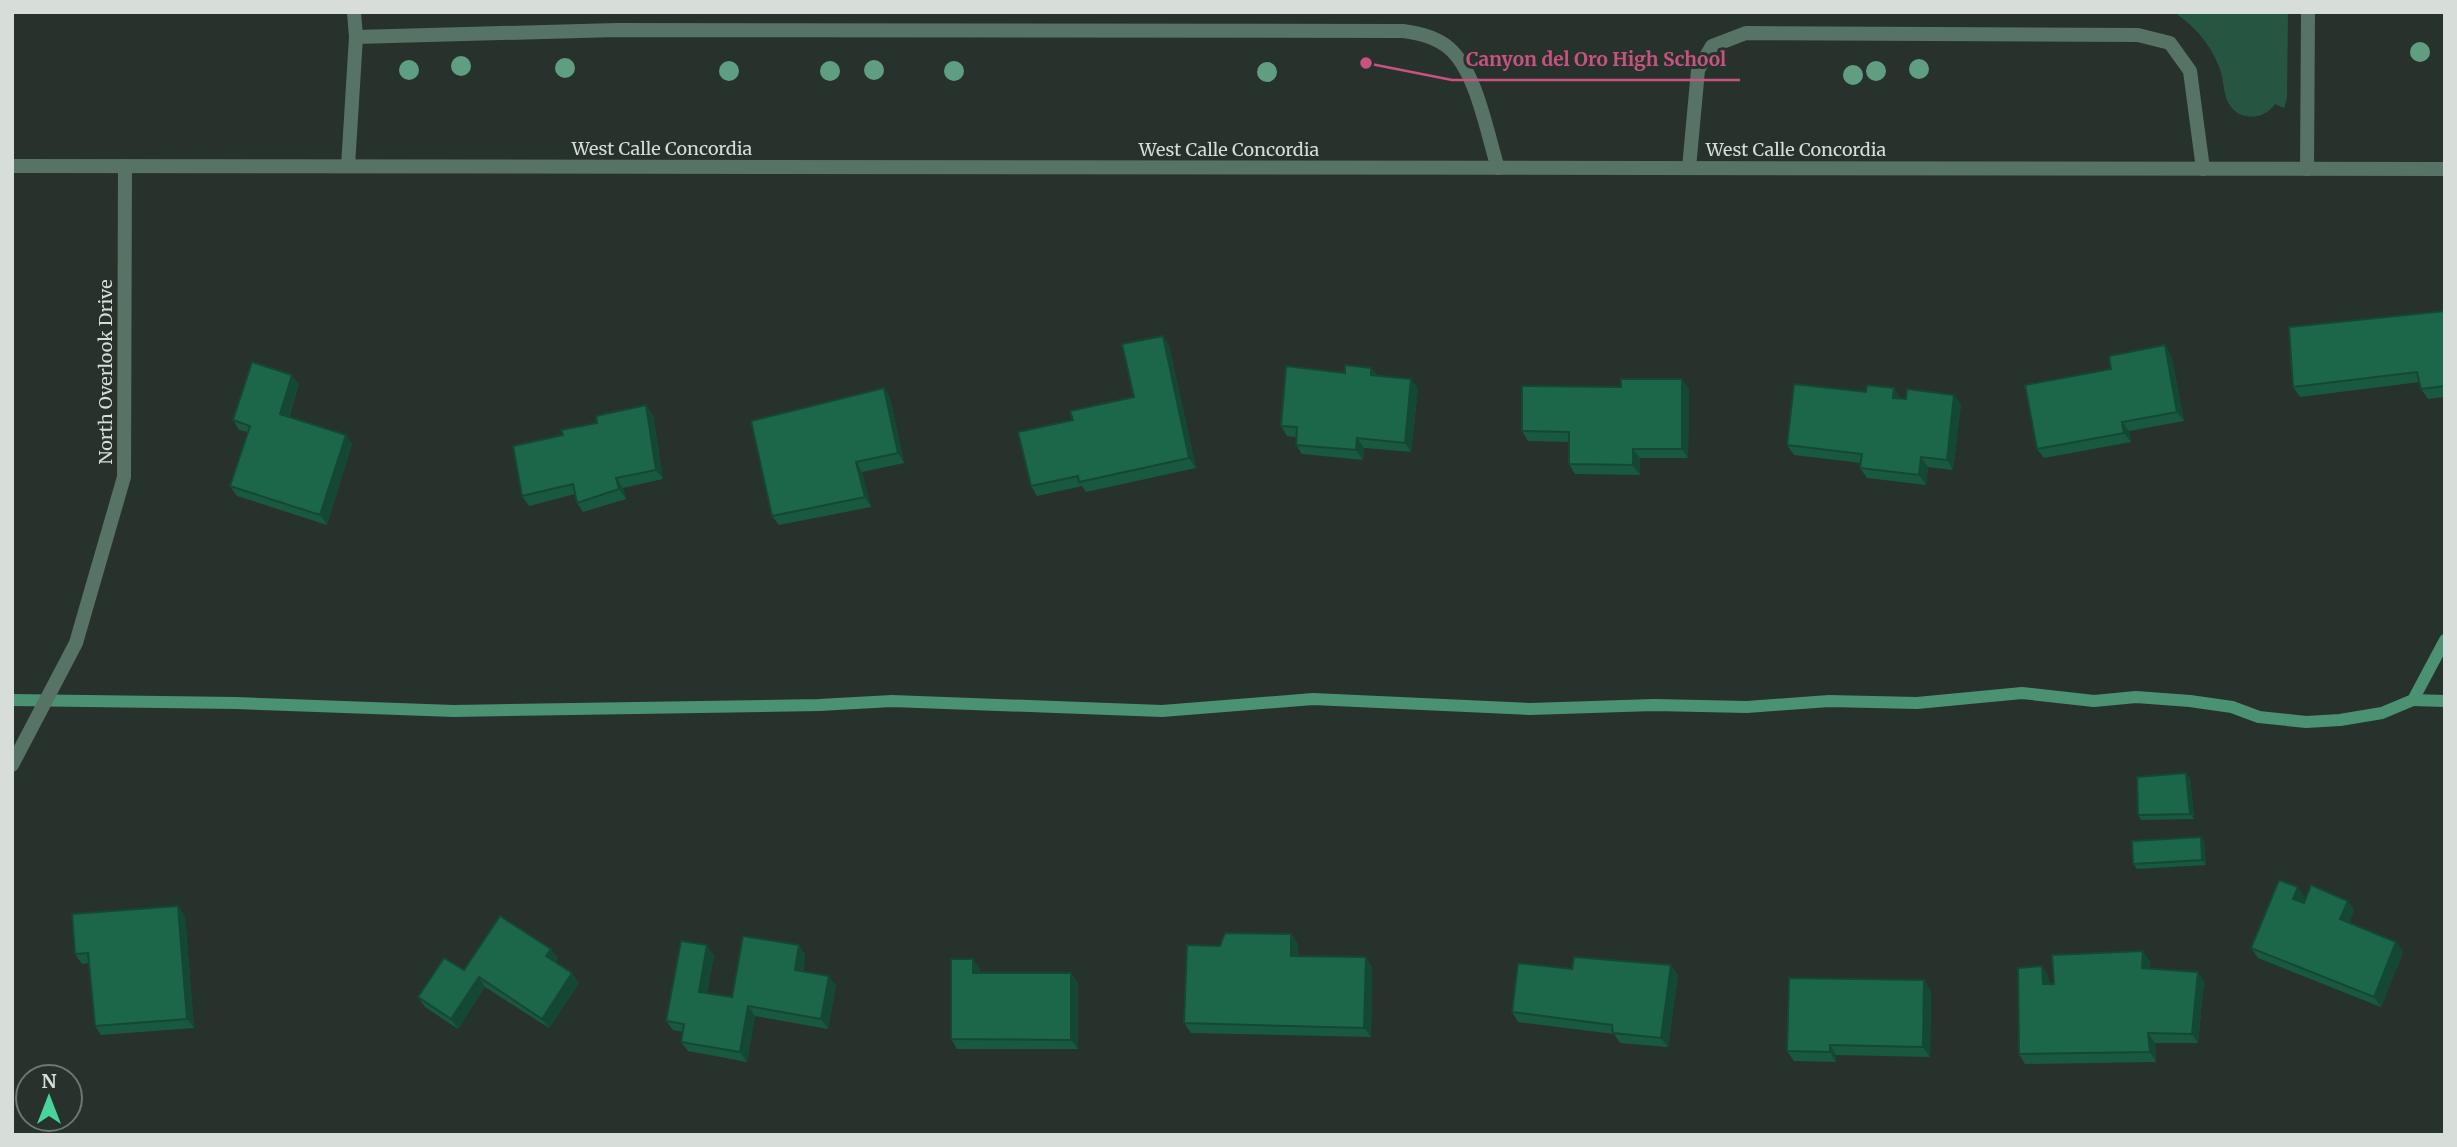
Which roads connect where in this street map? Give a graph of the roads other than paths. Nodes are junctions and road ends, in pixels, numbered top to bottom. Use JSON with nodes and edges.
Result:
{"nodes":[{"id":1,"x":354,"y":12,"type":"edge"},
{"id":2,"x":2308,"y":12,"type":"edge"},
{"id":3,"x":356,"y":37,"type":"junction"},
{"id":4,"x":12,"y":166,"type":"edge"},
{"id":5,"x":125,"y":166,"type":"junction"},
{"id":6,"x":348,"y":166,"type":"junction"},
{"id":7,"x":1498,"y":168,"type":"junction"},
{"id":8,"x":1689,"y":168,"type":"junction"},
{"id":9,"x":2203,"y":169,"type":"junction"},
{"id":10,"x":2307,"y":169,"type":"junction"},
{"id":11,"x":2445,"y":169,"type":"edge"},
{"id":12,"x":12,"y":765,"type":"edge"}],
"edges":[{"from":1,"to":3,"type":"street"},
{"from":2,"to":10,"type":"street"},
{"from":3,"to":6,"type":"street"},
{"from":3,"to":7,"type":"street"},
{"from":4,"to":5,"type":"street","name":"West Calle Concordia"},
{"from":5,"to":6,"type":"street","name":"West Calle Concordia"},
{"from":5,"to":12,"type":"street","name":"North Overlook Drive"},
{"from":6,"to":7,"type":"street","name":"West Calle Concordia"},
{"from":7,"to":8,"type":"street","name":"West Calle Concordia"},
{"from":8,"to":9,"type":"street","name":"West Calle Concordia"},
{"from":8,"to":9,"type":"street"},
{"from":9,"to":10,"type":"street","name":"West Calle Concordia"},
{"from":10,"to":11,"type":"street","name":"West Calle Concordia"}]}
